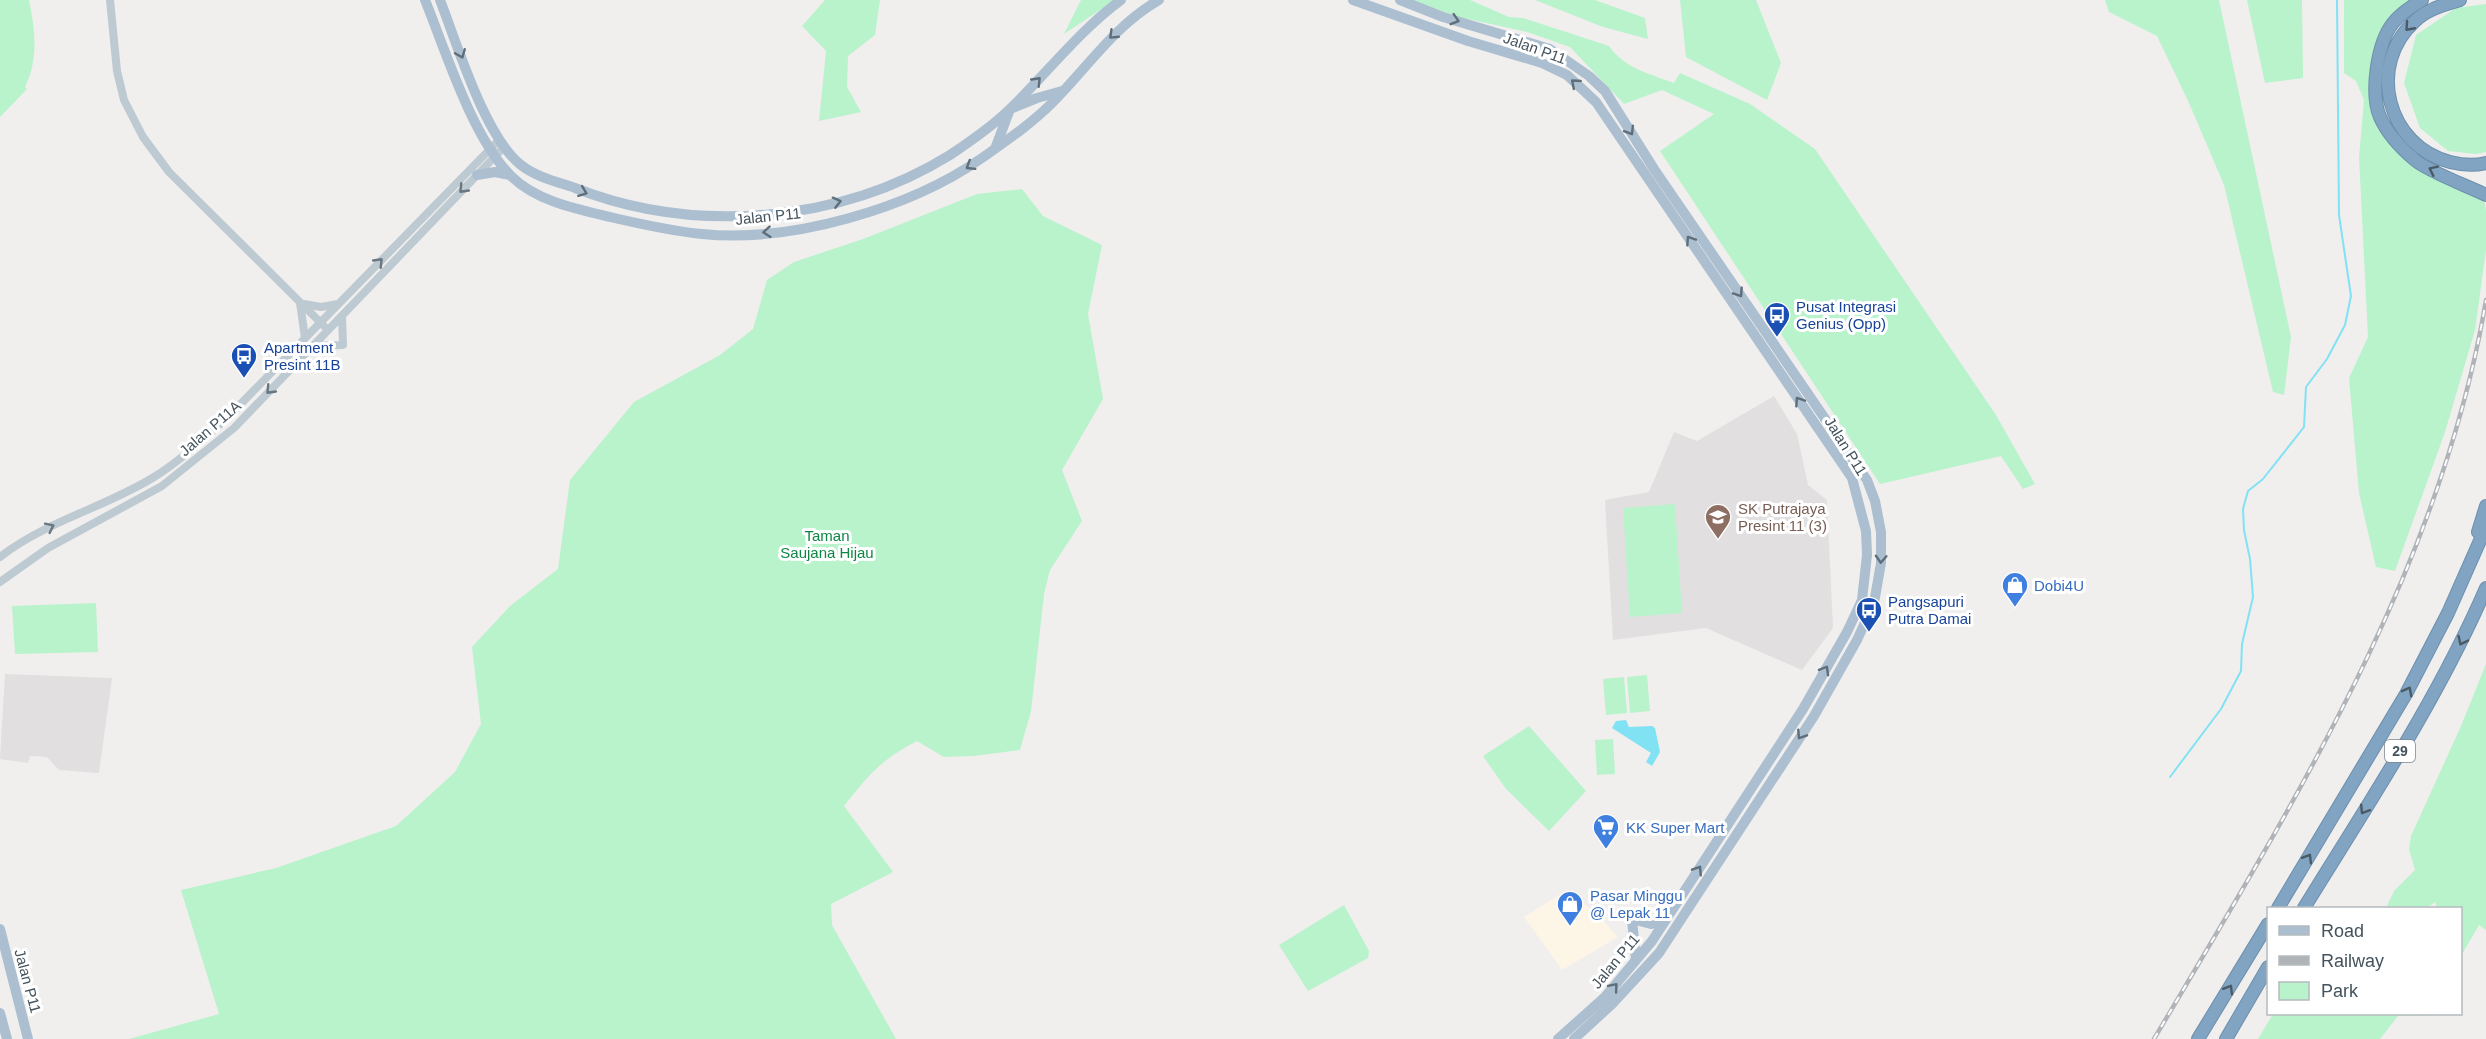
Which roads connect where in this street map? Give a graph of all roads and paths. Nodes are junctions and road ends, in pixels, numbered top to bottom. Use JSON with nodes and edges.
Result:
{"nodes":[{"id":1,"x":110,"y":0,"type":"edge"},
{"id":2,"x":425,"y":0,"type":"edge"},
{"id":3,"x":440,"y":0,"type":"edge"},
{"id":4,"x":1121,"y":0,"type":"edge"},
{"id":5,"x":1159,"y":0,"type":"edge"},
{"id":6,"x":1353,"y":0,"type":"edge"},
{"id":7,"x":1392,"y":0,"type":"edge"},
{"id":8,"x":1400,"y":0,"type":"edge"},
{"id":9,"x":2422,"y":0,"type":"edge"},
{"id":10,"x":2460,"y":0,"type":"edge"},
{"id":11,"x":1368,"y":4,"type":"junction"},
{"id":12,"x":1413,"y":6,"type":"junction"},
{"id":13,"x":1416,"y":23,"type":"junction"},
{"id":14,"x":1062,"y":91,"type":"junction"},
{"id":15,"x":1010,"y":109,"type":"junction"},
{"id":16,"x":501,"y":144,"type":"junction"},
{"id":17,"x":995,"y":149,"type":"junction"},
{"id":18,"x":492,"y":152,"type":"junction"},
{"id":19,"x":2486,"y":163,"type":"edge"},
{"id":20,"x":477,"y":175,"type":"junction"},
{"id":21,"x":510,"y":175,"type":"junction"},
{"id":22,"x":2486,"y":195,"type":"edge"},
{"id":23,"x":300,"y":303,"type":"junction"},
{"id":24,"x":338,"y":304,"type":"junction"},
{"id":25,"x":342,"y":316,"type":"junction"},
{"id":26,"x":320,"y":322,"type":"junction"},
{"id":27,"x":328,"y":330,"type":"junction"},
{"id":28,"x":305,"y":338,"type":"junction"},
{"id":29,"x":313,"y":346,"type":"junction"},
{"id":30,"x":2486,"y":506,"type":"edge"},
{"id":31,"x":2486,"y":527,"type":"edge"},
{"id":32,"x":0,"y":557,"type":"edge"},
{"id":33,"x":0,"y":582,"type":"edge"},
{"id":34,"x":2462,"y":582,"type":"junction"},
{"id":35,"x":2486,"y":588,"type":"edge"},
{"id":36,"x":2279,"y":907,"type":"edge"},
{"id":37,"x":2305,"y":907,"type":"edge"},
{"id":38,"x":1666,"y":919,"type":"junction"},
{"id":39,"x":2267,"y":926,"type":"edge"},
{"id":40,"x":0,"y":929,"type":"edge"},
{"id":41,"x":1636,"y":960,"type":"junction"},
{"id":42,"x":2267,"y":970,"type":"edge"},
{"id":43,"x":0,"y":1013,"type":"edge"},
{"id":44,"x":7,"y":1039,"type":"edge"},
{"id":45,"x":28,"y":1039,"type":"edge"},
{"id":46,"x":1558,"y":1039,"type":"edge"},
{"id":47,"x":1574,"y":1039,"type":"edge"},
{"id":48,"x":2198,"y":1039,"type":"edge"},
{"id":49,"x":2226,"y":1039,"type":"edge"}],
"edges":[{"from":1,"to":23,"type":"street"},
{"from":2,"to":18,"type":"main road","name":"Jalan P11"},
{"from":3,"to":16,"type":"main road","name":"Jalan P11","one_way":true},
{"from":15,"to":4,"type":"main road","name":"Jalan P11","one_way":true},
{"from":5,"to":14,"type":"main road","name":"Jalan P11","one_way":true},
{"from":6,"to":11,"type":"main road","name":"Jalan P11"},
{"from":7,"to":11,"type":"main road"},
{"from":8,"to":12,"type":"main road","name":"Jalan P11"},
{"from":22,"to":9,"type":"highway","one_way":true},
{"from":10,"to":19,"type":"highway","one_way":true},
{"from":11,"to":13,"type":"main road","name":"Jalan P11"},
{"from":12,"to":13,"type":"main road"},
{"from":12,"to":47,"type":"main road","name":"Jalan P11","one_way":true},
{"from":38,"to":13,"type":"main road","name":"Jalan P11","one_way":true},
{"from":14,"to":15,"type":"main road"},
{"from":14,"to":17,"type":"main road","name":"Jalan P11"},
{"from":16,"to":15,"type":"main road","name":"Jalan P11","one_way":true},
{"from":15,"to":17,"type":"main road"},
{"from":16,"to":18,"type":"street","name":"Jalan P11A"},
{"from":17,"to":21,"type":"main road","name":"Jalan P11","one_way":true},
{"from":18,"to":20,"type":"street","name":"Jalan P11A"},
{"from":18,"to":21,"type":"main road","name":"Jalan P11"},
{"from":24,"to":18,"type":"street","name":"Jalan P11A","one_way":true},
{"from":20,"to":21,"type":"main road"},
{"from":20,"to":25,"type":"street","name":"Jalan P11A","one_way":true},
{"from":23,"to":24,"type":"street"},
{"from":23,"to":26,"type":"street"},
{"from":23,"to":28,"type":"street"},
{"from":24,"to":26,"type":"street","name":"Jalan P11A"},
{"from":25,"to":27,"type":"street","name":"Jalan P11A"},
{"from":25,"to":29,"type":"street"},
{"from":26,"to":27,"type":"street"},
{"from":26,"to":28,"type":"street","name":"Jalan P11A"},
{"from":27,"to":29,"type":"street","name":"Jalan P11A"},
{"from":32,"to":28,"type":"street","name":"Jalan P11A","one_way":true},
{"from":29,"to":33,"type":"street","name":"Jalan P11A","one_way":true},
{"from":30,"to":34,"type":"highway"},
{"from":31,"to":34,"type":"highway","number":"29"},
{"from":36,"to":34,"type":"highway","number":"29","one_way":true},
{"from":35,"to":37,"type":"highway","number":"29","one_way":true},
{"from":38,"to":41,"type":"main road","name":"Jalan P11"},
{"from":38,"to":41,"type":"main road"},
{"from":48,"to":39,"type":"highway","one_way":true},
{"from":40,"to":45,"type":"main road","name":"Jalan P11"},
{"from":46,"to":41,"type":"main road","name":"Jalan P11","one_way":true},
{"from":42,"to":49,"type":"highway"},
{"from":43,"to":44,"type":"main road"}]}
